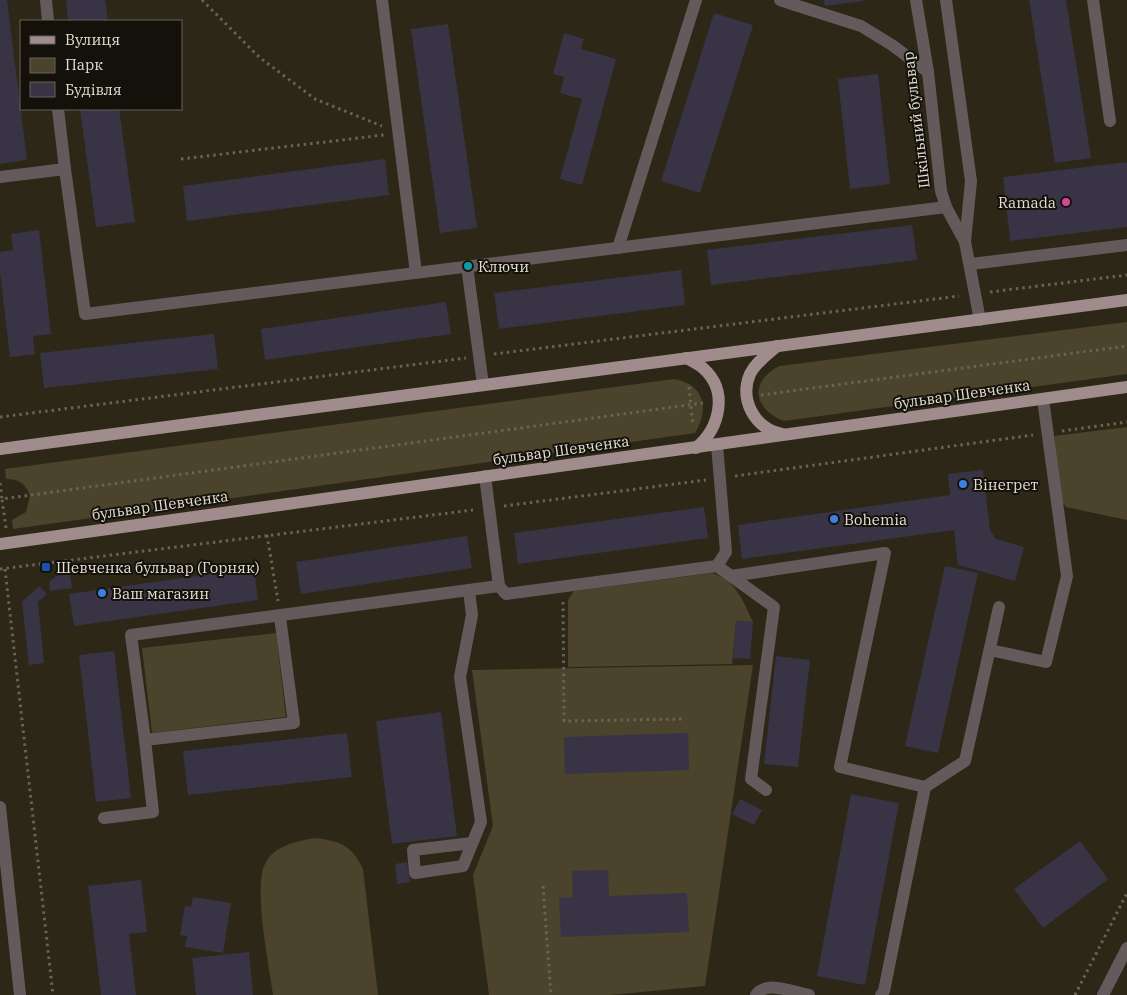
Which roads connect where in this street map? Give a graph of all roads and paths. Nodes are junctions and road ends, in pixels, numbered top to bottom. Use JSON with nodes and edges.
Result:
{"nodes":[{"id":1,"x":46,"y":0,"type":"edge"},
{"id":2,"x":202,"y":0,"type":"edge"},
{"id":3,"x":382,"y":0,"type":"edge"},
{"id":4,"x":696,"y":0,"type":"edge"},
{"id":5,"x":780,"y":0,"type":"edge"},
{"id":6,"x":916,"y":0,"type":"edge"},
{"id":7,"x":946,"y":0,"type":"edge"},
{"id":8,"x":1093,"y":0,"type":"edge"},
{"id":9,"x":795,"y":2,"type":"edge"},
{"id":10,"x":48,"y":20,"type":"edge"},
{"id":11,"x":928,"y":72,"type":"junction"},
{"id":12,"x":58,"y":110,"type":"edge"},
{"id":13,"x":1110,"y":122,"type":"dead end"},
{"id":14,"x":399,"y":134,"type":"junction"},
{"id":15,"x":181,"y":159,"type":"dead end"},
{"id":16,"x":65,"y":169,"type":"junction"},
{"id":17,"x":0,"y":178,"type":"edge"},
{"id":18,"x":946,"y":207,"type":"junction"},
{"id":19,"x":965,"y":242,"type":"junction"},
{"id":20,"x":1127,"y":245,"type":"edge"},
{"id":21,"x":618,"y":248,"type":"junction"},
{"id":22,"x":970,"y":264,"type":"junction"},
{"id":23,"x":467,"y":266,"type":"junction"},
{"id":24,"x":416,"y":273,"type":"junction"},
{"id":25,"x":1127,"y":275,"type":"edge"},
{"id":26,"x":976,"y":294,"type":"junction"},
{"id":27,"x":1127,"y":300,"type":"edge"},
{"id":28,"x":980,"y":320,"type":"junction"},
{"id":29,"x":777,"y":346,"type":"junction"},
{"id":30,"x":1127,"y":346,"type":"edge"},
{"id":31,"x":479,"y":356,"type":"junction"},
{"id":32,"x":686,"y":358,"type":"junction"},
{"id":33,"x":483,"y":385,"type":"junction"},
{"id":34,"x":689,"y":387,"type":"dead end"},
{"id":35,"x":1127,"y":387,"type":"edge"},
{"id":36,"x":747,"y":397,"type":"junction"},
{"id":37,"x":1043,"y":399,"type":"junction"},
{"id":38,"x":720,"y":400,"type":"junction"},
{"id":39,"x":690,"y":404,"type":"junction"},
{"id":40,"x":0,"y":417,"type":"edge"},
{"id":41,"x":1127,"y":422,"type":"edge"},
{"id":42,"x":693,"y":426,"type":"dead end"},
{"id":43,"x":1047,"y":433,"type":"junction"},
{"id":44,"x":786,"y":435,"type":"junction"},
{"id":45,"x":717,"y":445,"type":"junction"},
{"id":46,"x":696,"y":448,"type":"junction"},
{"id":47,"x":0,"y":449,"type":"edge"},
{"id":48,"x":485,"y":476,"type":"junction"},
{"id":49,"x":719,"y":478,"type":"junction"},
{"id":50,"x":0,"y":483,"type":"edge"},
{"id":51,"x":2,"y":499,"type":"junction"},
{"id":52,"x":490,"y":508,"type":"junction"},
{"id":53,"x":6,"y":530,"type":"dead end"},
{"id":54,"x":267,"y":535,"type":"junction"},
{"id":55,"x":0,"y":544,"type":"edge"},
{"id":56,"x":717,"y":566,"type":"junction"},
{"id":57,"x":2,"y":569,"type":"edge"},
{"id":58,"x":731,"y":576,"type":"junction"},
{"id":59,"x":499,"y":586,"type":"junction"},
{"id":60,"x":564,"y":587,"type":"junction"},
{"id":61,"x":469,"y":590,"type":"junction"},
{"id":62,"x":999,"y":607,"type":"dead end"},
{"id":63,"x":280,"y":617,"type":"junction"},
{"id":64,"x":990,"y":650,"type":"junction"},
{"id":65,"x":683,"y":718,"type":"dead end"},
{"id":66,"x":145,"y":740,"type":"junction"},
{"id":67,"x":925,"y":787,"type":"junction"},
{"id":68,"x":766,"y":790,"type":"dead end"},
{"id":69,"x":0,"y":807,"type":"edge"},
{"id":70,"x":104,"y":818,"type":"dead end"},
{"id":71,"x":472,"y":843,"type":"dead end"},
{"id":72,"x":543,"y":886,"type":"dead end"},
{"id":73,"x":1127,"y":893,"type":"edge"},
{"id":74,"x":1127,"y":948,"type":"edge"},
{"id":75,"x":20,"y":995,"type":"edge"},
{"id":76,"x":52,"y":995,"type":"edge"},
{"id":77,"x":551,"y":995,"type":"edge"},
{"id":78,"x":756,"y":995,"type":"edge"},
{"id":79,"x":809,"y":995,"type":"edge"},
{"id":80,"x":881,"y":995,"type":"edge"},
{"id":81,"x":1075,"y":995,"type":"edge"},
{"id":82,"x":1103,"y":995,"type":"edge"}],
"edges":[{"from":1,"to":10,"type":"street"},
{"from":2,"to":14,"type":"path"},
{"from":3,"to":14,"type":"street"},
{"from":4,"to":21,"type":"street"},
{"from":5,"to":9,"type":"street"},
{"from":6,"to":11,"type":"street","name":"Шкільний бульвар"},
{"from":7,"to":19,"type":"street"},
{"from":8,"to":13,"type":"street"},
{"from":9,"to":11,"type":"street"},
{"from":11,"to":18,"type":"street","name":"Шкільний бульвар"},
{"from":12,"to":16,"type":"street"},
{"from":14,"to":15,"type":"path"},
{"from":14,"to":24,"type":"street"},
{"from":16,"to":17,"type":"street"},
{"from":16,"to":24,"type":"street"},
{"from":18,"to":19,"type":"street","name":"Шкільний бульвар"},
{"from":18,"to":21,"type":"street"},
{"from":19,"to":22,"type":"street","name":"Шкільний бульвар"},
{"from":20,"to":22,"type":"street"},
{"from":21,"to":23,"type":"street"},
{"from":22,"to":26,"type":"street","name":"Шкільний бульвар"},
{"from":23,"to":24,"type":"street"},
{"from":23,"to":31,"type":"street"},
{"from":25,"to":26,"type":"path"},
{"from":26,"to":28,"type":"street","name":"Шкільний бульвар"},
{"from":26,"to":31,"type":"path"},
{"from":27,"to":28,"type":"main road"},
{"from":28,"to":29,"type":"main road"},
{"from":29,"to":32,"type":"main road"},
{"from":29,"to":36,"type":"main road"},
{"from":30,"to":36,"type":"path"},
{"from":31,"to":33,"type":"street"},
{"from":31,"to":40,"type":"path"},
{"from":32,"to":33,"type":"main road"},
{"from":32,"to":38,"type":"main road"},
{"from":33,"to":47,"type":"main road"},
{"from":34,"to":39,"type":"path"},
{"from":35,"to":37,"type":"main road","name":"бульвар Шевченка"},
{"from":36,"to":44,"type":"main road"},
{"from":37,"to":43,"type":"street"},
{"from":37,"to":44,"type":"main road","name":"бульвар Шевченка"},
{"from":38,"to":39,"type":"path"},
{"from":38,"to":46,"type":"main road"},
{"from":39,"to":42,"type":"path"},
{"from":39,"to":51,"type":"path"},
{"from":41,"to":43,"type":"path"},
{"from":43,"to":49,"type":"path"},
{"from":43,"to":64,"type":"street"},
{"from":44,"to":45,"type":"main road","name":"бульвар Шевченка"},
{"from":45,"to":46,"type":"main road","name":"бульвар Шевченка"},
{"from":45,"to":49,"type":"street"},
{"from":46,"to":48,"type":"main road","name":"бульвар Шевченка"},
{"from":48,"to":52,"type":"street"},
{"from":48,"to":55,"type":"main road","name":"бульвар Шевченка"},
{"from":49,"to":52,"type":"path"},
{"from":49,"to":56,"type":"street"},
{"from":50,"to":51,"type":"path"},
{"from":51,"to":53,"type":"path"},
{"from":52,"to":54,"type":"path"},
{"from":52,"to":59,"type":"street"},
{"from":54,"to":57,"type":"path"},
{"from":54,"to":63,"type":"path"},
{"from":56,"to":58,"type":"street"},
{"from":56,"to":60,"type":"street"},
{"from":57,"to":76,"type":"path"},
{"from":58,"to":67,"type":"street"},
{"from":58,"to":68,"type":"street"},
{"from":59,"to":60,"type":"street"},
{"from":59,"to":61,"type":"street"},
{"from":60,"to":65,"type":"path"},
{"from":61,"to":63,"type":"street"},
{"from":61,"to":71,"type":"street"},
{"from":62,"to":64,"type":"street"},
{"from":63,"to":66,"type":"street"},
{"from":63,"to":66,"type":"street"},
{"from":64,"to":67,"type":"street"},
{"from":66,"to":70,"type":"street"},
{"from":67,"to":80,"type":"street"},
{"from":69,"to":75,"type":"street"},
{"from":72,"to":77,"type":"path"},
{"from":73,"to":81,"type":"path"},
{"from":74,"to":82,"type":"street"},
{"from":78,"to":79,"type":"street"}]}
